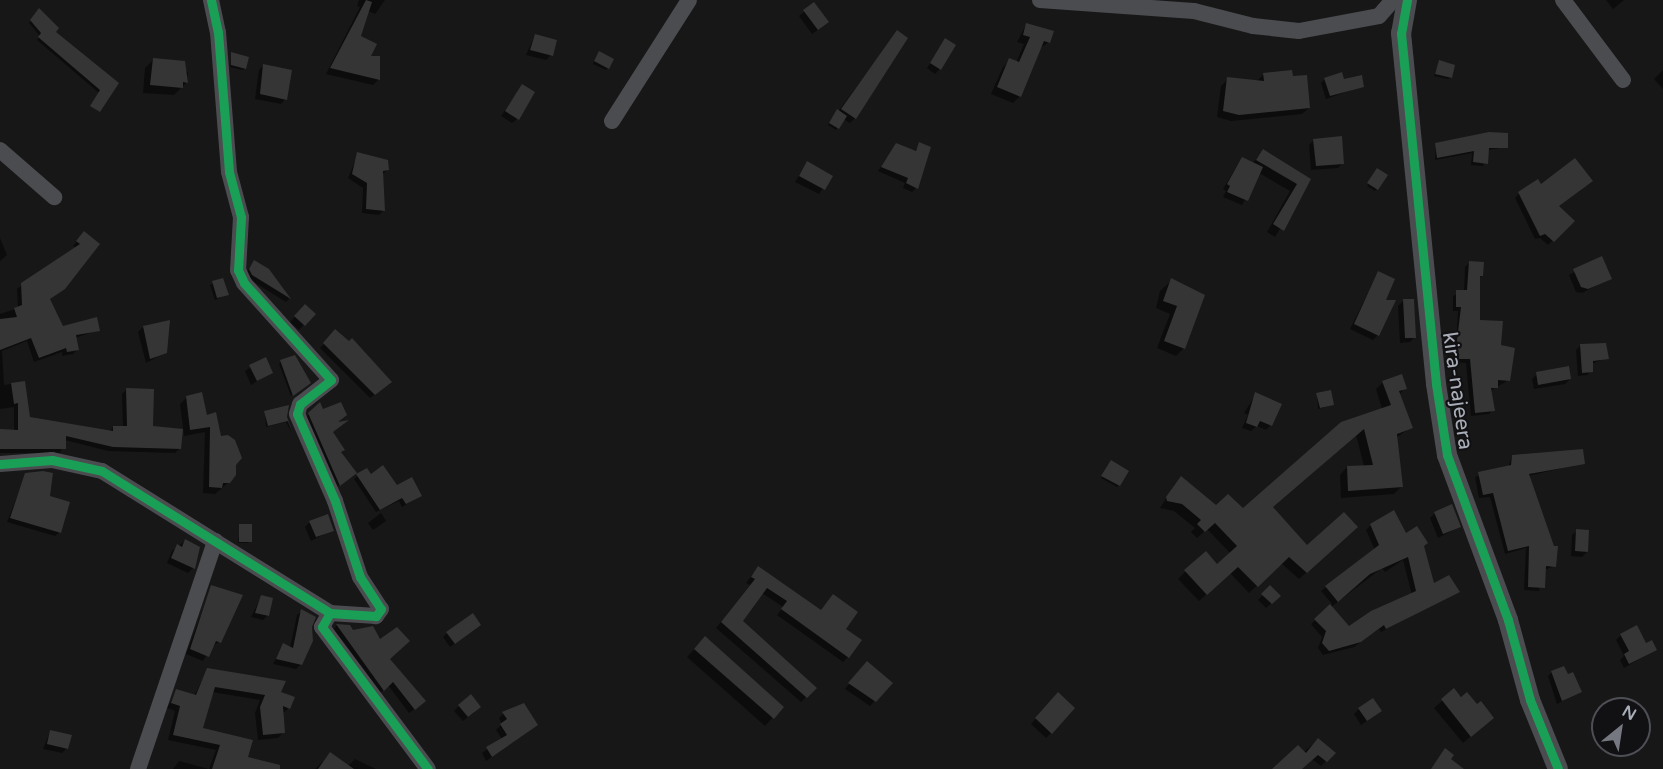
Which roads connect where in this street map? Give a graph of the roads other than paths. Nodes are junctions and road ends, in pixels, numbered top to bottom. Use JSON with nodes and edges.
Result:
{"nodes":[{"id":1,"x":211,"y":0,"type":"edge"},
{"id":2,"x":689,"y":0,"type":"edge"},
{"id":3,"x":1040,"y":0,"type":"edge"},
{"id":4,"x":1394,"y":0,"type":"edge"},
{"id":5,"x":1407,"y":0,"type":"edge"},
{"id":6,"x":1563,"y":0,"type":"edge"},
{"id":7,"x":1379,"y":16,"type":"junction"},
{"id":8,"x":1401,"y":33,"type":"junction"},
{"id":9,"x":1623,"y":80,"type":"dead end"},
{"id":10,"x":612,"y":121,"type":"dead end"},
{"id":11,"x":0,"y":150,"type":"edge"},
{"id":12,"x":54,"y":197,"type":"dead end"},
{"id":13,"x":0,"y":464,"type":"edge"},
{"id":14,"x":215,"y":541,"type":"junction"},
{"id":15,"x":330,"y":613,"type":"junction"},
{"id":16,"x":138,"y":769,"type":"edge"},
{"id":17,"x":428,"y":769,"type":"edge"},
{"id":18,"x":1558,"y":769,"type":"edge"}],
"edges":[{"from":1,"to":15,"type":"street"},
{"from":2,"to":10,"type":"street"},
{"from":3,"to":7,"type":"street"},
{"from":4,"to":7,"type":"street"},
{"from":5,"to":8,"type":"street","name":"kira-najeera"},
{"from":6,"to":9,"type":"street"},
{"from":7,"to":8,"type":"street"},
{"from":8,"to":18,"type":"street","name":"kira-najeera"},
{"from":11,"to":12,"type":"street"},
{"from":13,"to":14,"type":"street"},
{"from":14,"to":15,"type":"street"},
{"from":14,"to":16,"type":"street"},
{"from":15,"to":17,"type":"street"}]}
